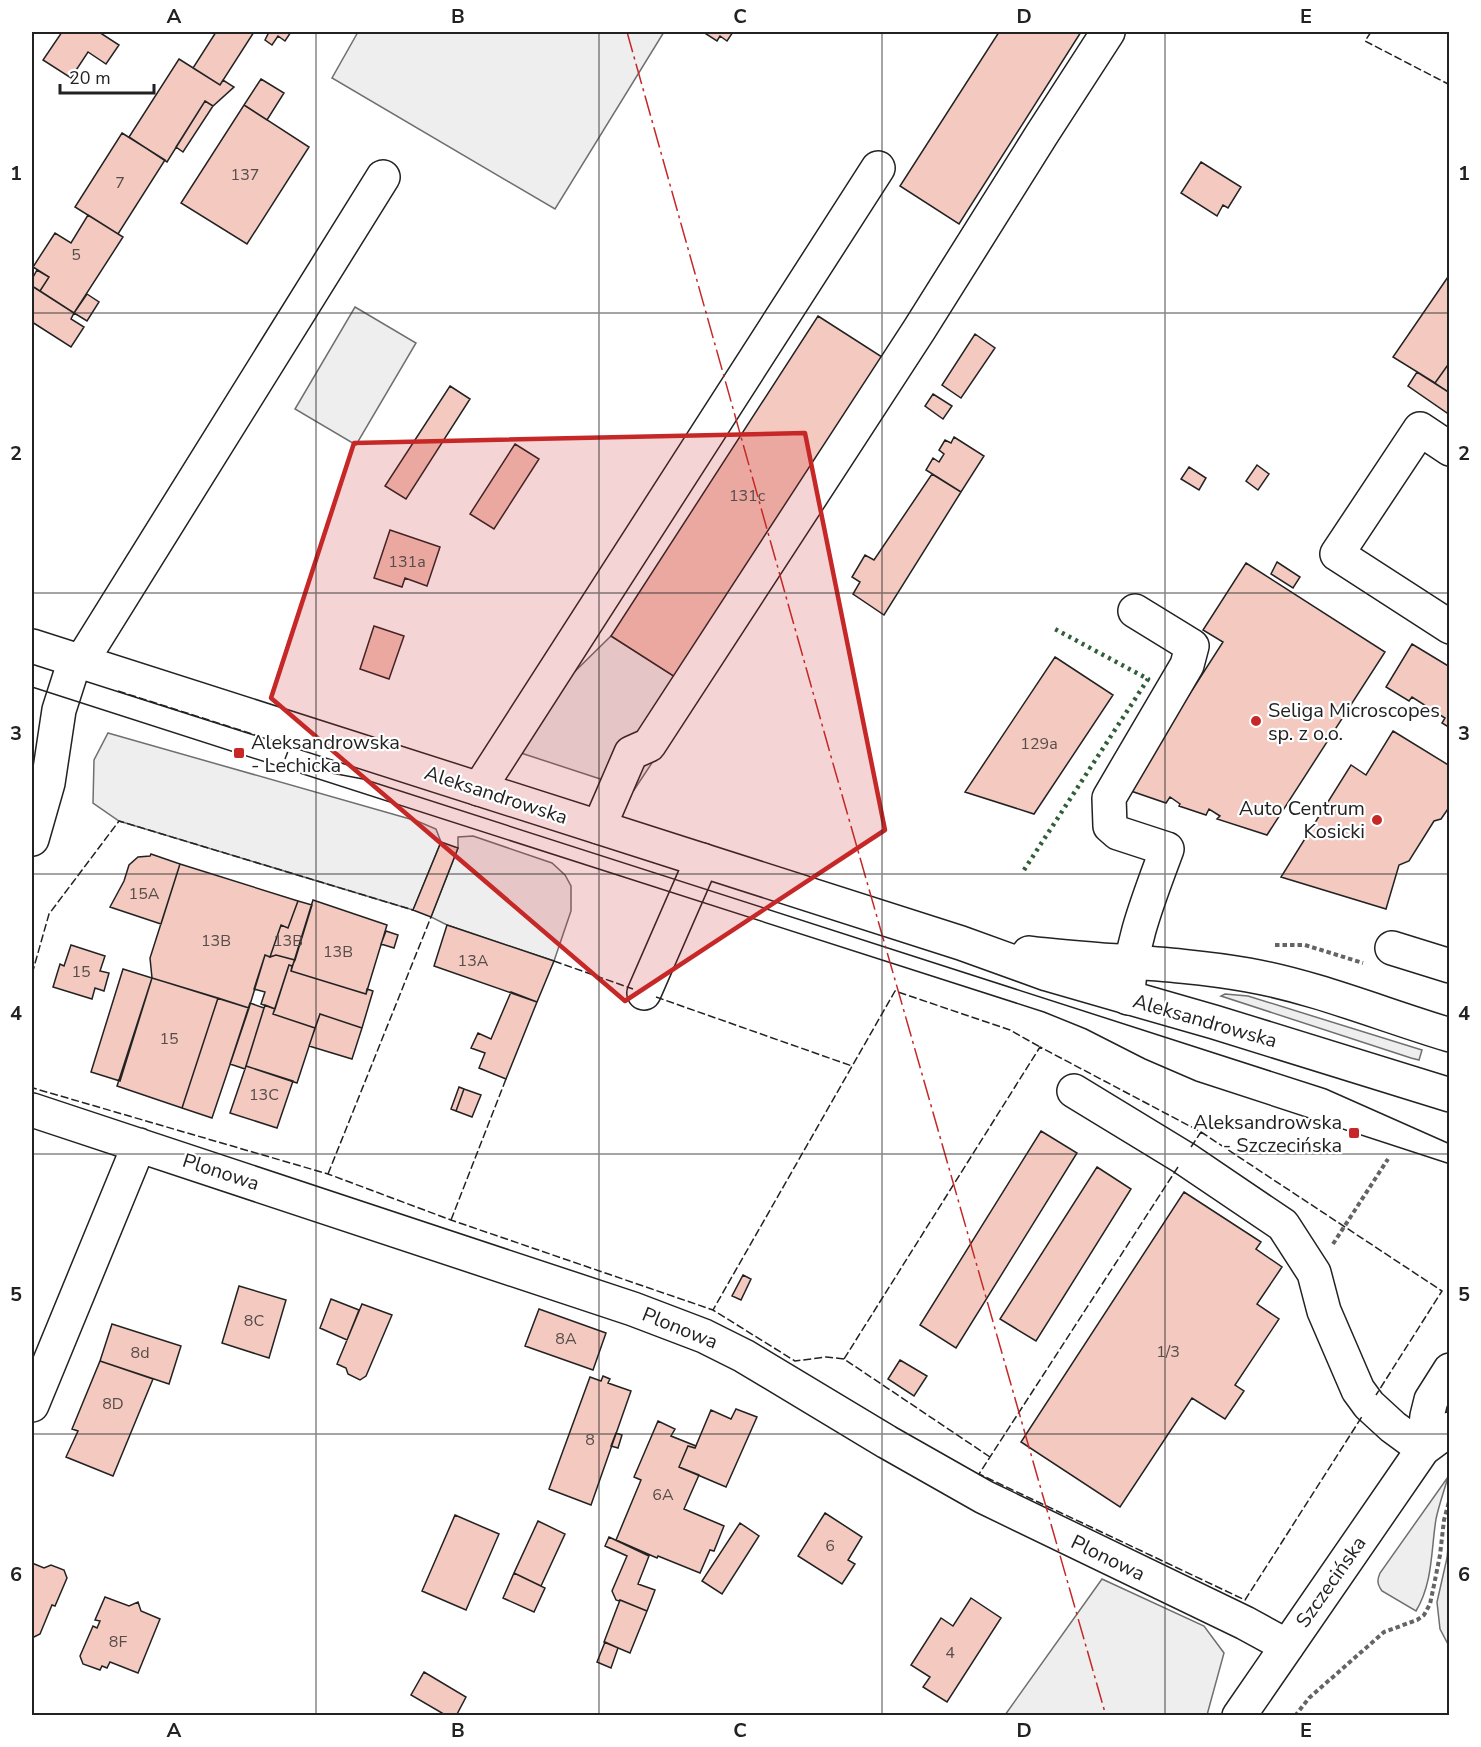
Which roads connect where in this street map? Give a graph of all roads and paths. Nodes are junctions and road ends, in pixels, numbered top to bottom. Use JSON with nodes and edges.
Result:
{"nodes":[{"id":1,"x":1108,"y":32,"type":"edge"},
{"id":2,"x":878,"y":168,"type":"dead end"},
{"id":3,"x":383,"y":177,"type":"dead end"},
{"id":4,"x":1449,"y":449,"type":"edge"},
{"id":5,"x":1135,"y":611,"type":"dead end"},
{"id":6,"x":1449,"y":627,"type":"edge"},
{"id":7,"x":32,"y":646,"type":"edge"},
{"id":8,"x":78,"y":661,"type":"junction"},
{"id":9,"x":479,"y":789,"type":"junction"},
{"id":10,"x":599,"y":827,"type":"junction"},
{"id":11,"x":32,"y":839,"type":"edge"},
{"id":12,"x":702,"y":860,"type":"junction"},
{"id":13,"x":961,"y":944,"type":"junction"},
{"id":14,"x":1272,"y":945,"type":"dead end"},
{"id":15,"x":1382,"y":957,"type":"joint"},
{"id":16,"x":1130,"y":962,"type":"junction"},
{"id":17,"x":1449,"y":966,"type":"edge"},
{"id":18,"x":644,"y":993,"type":"dead end"},
{"id":19,"x":1128,"y":998,"type":"junction"},
{"id":20,"x":1449,"y":1035,"type":"edge"},
{"id":21,"x":1074,"y":1091,"type":"dead end"},
{"id":22,"x":1449,"y":1095,"type":"edge"},
{"id":23,"x":32,"y":1110,"type":"edge"},
{"id":24,"x":139,"y":1145,"type":"junction"},
{"id":25,"x":1388,"y":1159,"type":"dead end"},
{"id":26,"x":1314,"y":1274,"type":"junction"},
{"id":27,"x":1449,"y":1370,"type":"edge"},
{"id":28,"x":32,"y":1405,"type":"edge"},
{"id":29,"x":1449,"y":1429,"type":"edge"},
{"id":30,"x":1423,"y":1449,"type":"junction"},
{"id":31,"x":1449,"y":1498,"type":"edge"},
{"id":32,"x":1287,"y":1646,"type":"junction"},
{"id":33,"x":1241,"y":1714,"type":"edge"},
{"id":34,"x":1294,"y":1716,"type":"edge"}],
"edges":[{"from":1,"to":10,"type":"main road"},
{"from":2,"to":9,"type":"main road"},
{"from":3,"to":8,"type":"main road"},
{"from":4,"to":6,"type":"main road"},
{"from":5,"to":16,"type":"main road"},
{"from":7,"to":8,"type":"main road","name":"Aleksandrowska"},
{"from":8,"to":9,"type":"main road","name":"Aleksandrowska"},
{"from":8,"to":11,"type":"main road"},
{"from":9,"to":10,"type":"main road","name":"Aleksandrowska"},
{"from":10,"to":12,"type":"main road","name":"Aleksandrowska"},
{"from":12,"to":13,"type":"main road","name":"Aleksandrowska"},
{"from":12,"to":18,"type":"main road"},
{"from":13,"to":16,"type":"main road","name":"Aleksandrowska"},
{"from":13,"to":19,"type":"main road","name":"Aleksandrowska"},
{"from":14,"to":15,"type":"path"},
{"from":15,"to":17,"type":"main road"},
{"from":16,"to":19,"type":"main road"},
{"from":16,"to":20,"type":"main road","name":"Aleksandrowska"},
{"from":19,"to":22,"type":"main road","name":"Aleksandrowska"},
{"from":21,"to":26,"type":"main road"},
{"from":23,"to":24,"type":"main road","name":"Plonowa"},
{"from":24,"to":28,"type":"main road"},
{"from":24,"to":32,"type":"main road","name":"Plonowa"},
{"from":25,"to":26,"type":"path"},
{"from":26,"to":30,"type":"main road"},
{"from":27,"to":30,"type":"main road","name":"Szczecińska"},
{"from":29,"to":30,"type":"main road","name":"Szczecińska"},
{"from":30,"to":32,"type":"main road","name":"Szczecińska"},
{"from":31,"to":34,"type":"path"},
{"from":32,"to":33,"type":"main road","name":"Szczecińska"}]}
